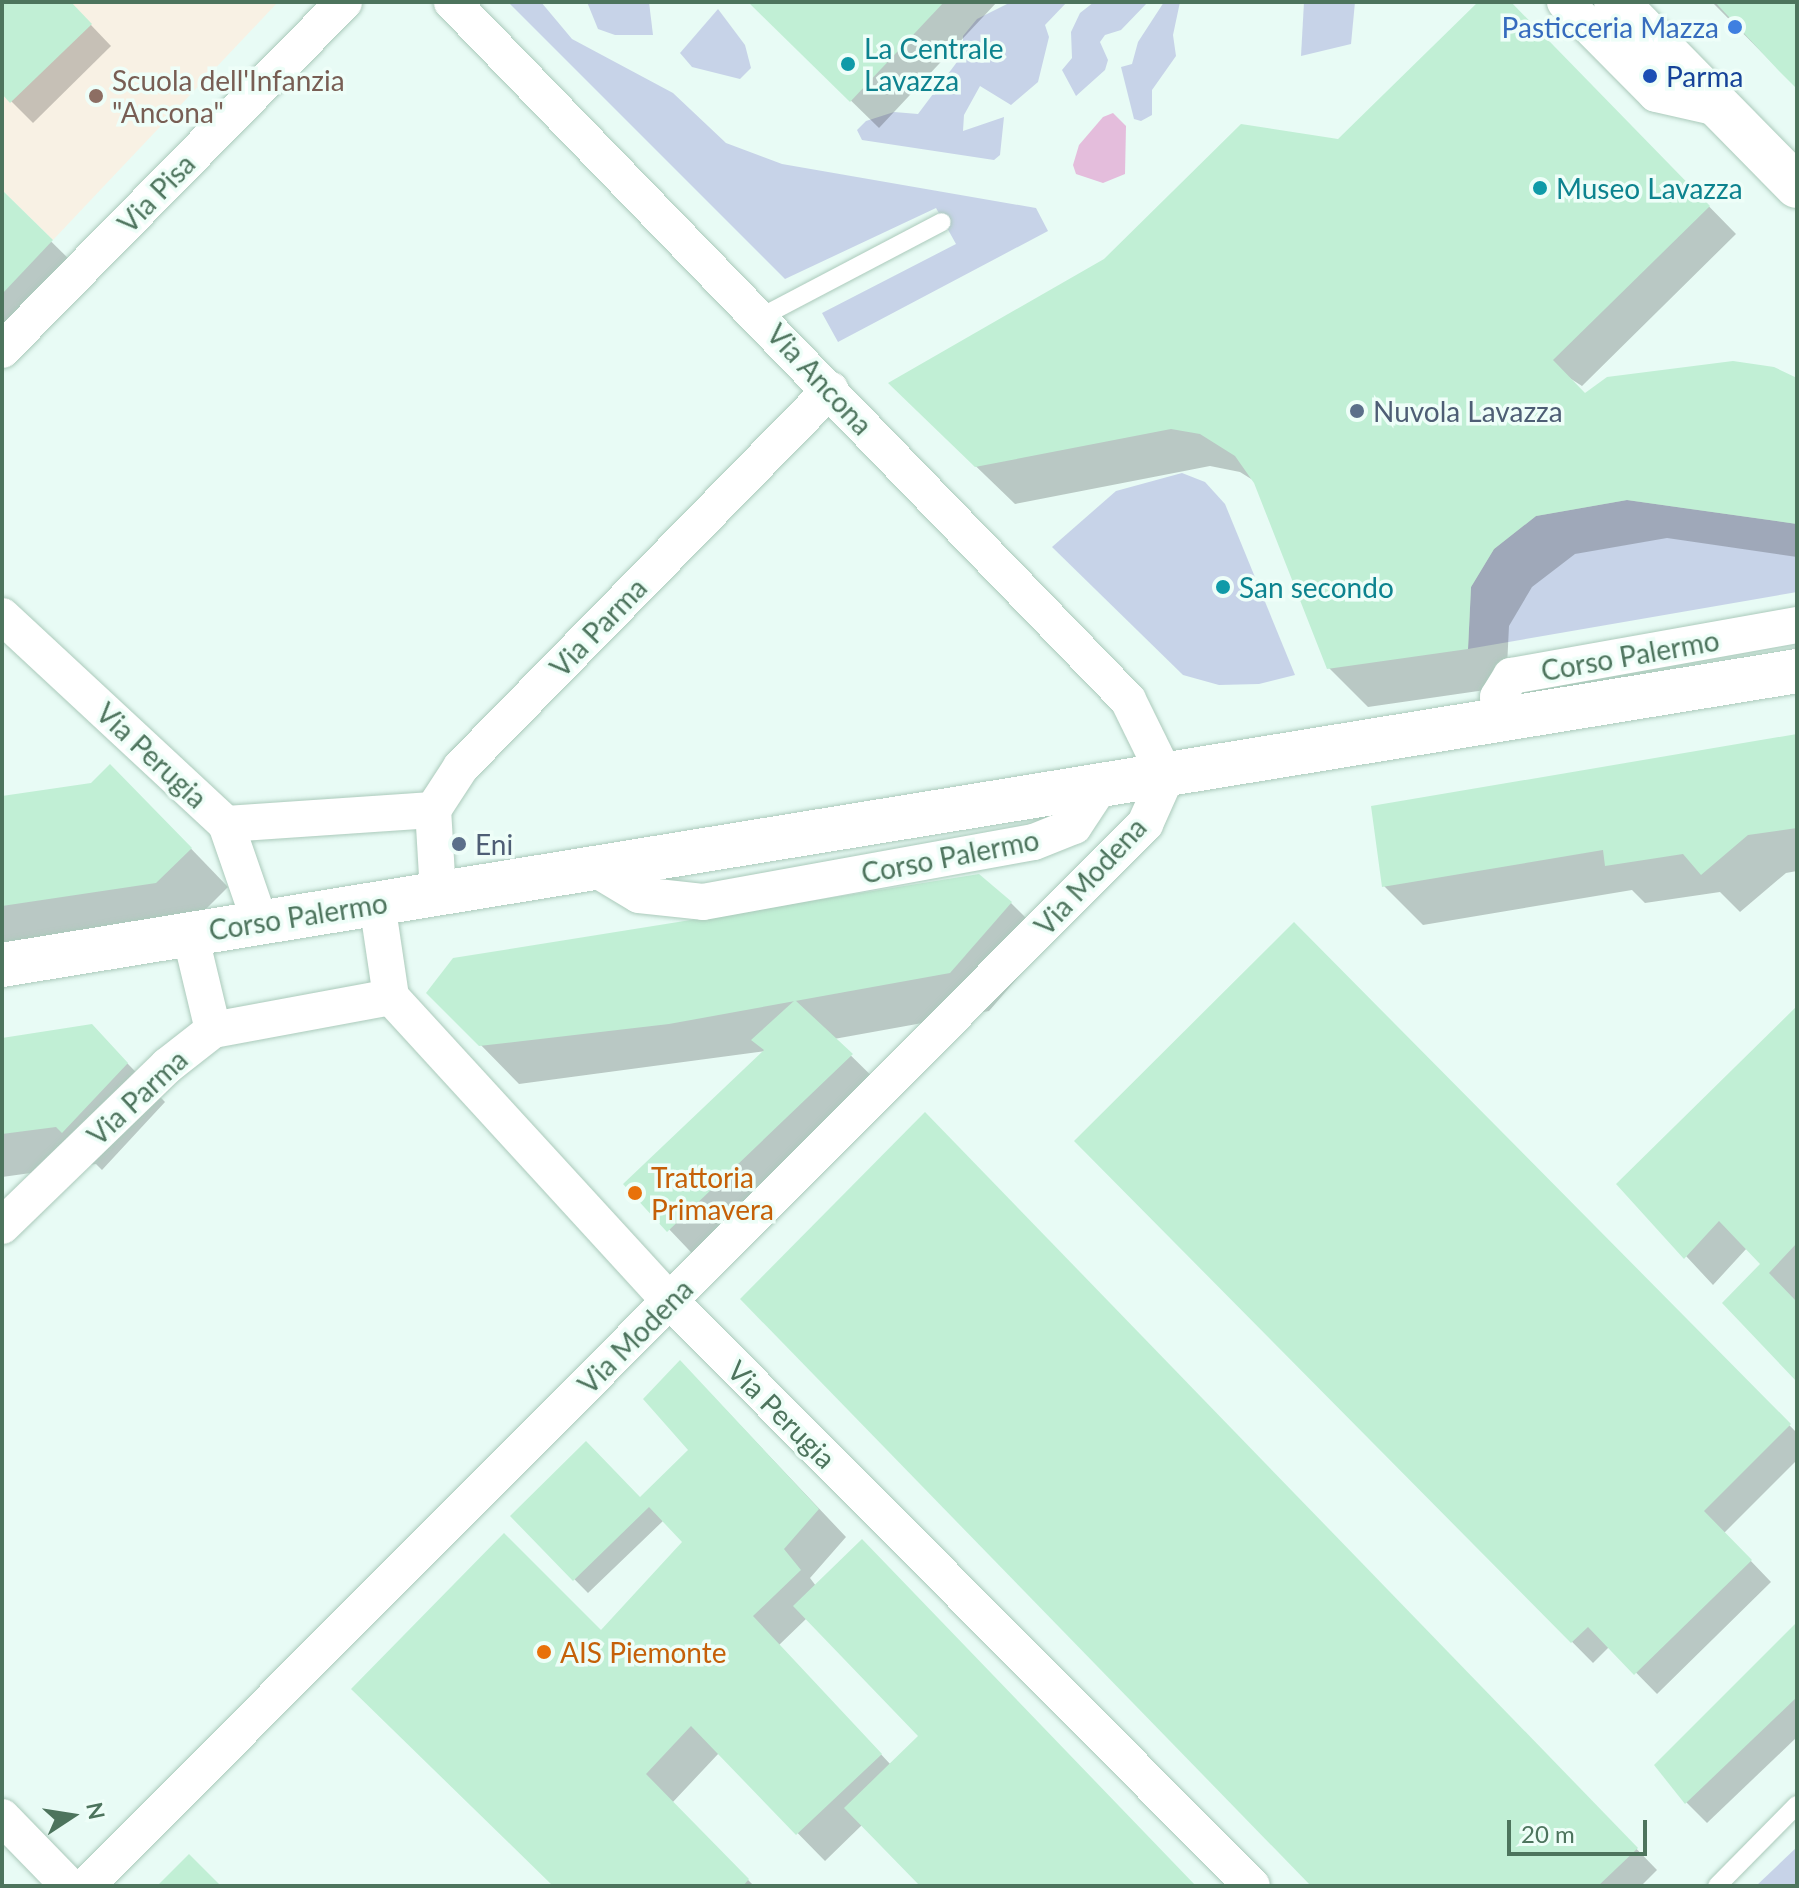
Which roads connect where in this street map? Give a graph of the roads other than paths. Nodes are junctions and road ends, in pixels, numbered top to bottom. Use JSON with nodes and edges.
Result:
{"nodes":[{"id":1,"x":344,"y":2,"type":"edge"},
{"id":2,"x":452,"y":2,"type":"edge"},
{"id":3,"x":1565,"y":2,"type":"edge"},
{"id":4,"x":1616,"y":2,"type":"edge"},
{"id":5,"x":1722,"y":109,"type":"junction"},
{"id":6,"x":1797,"y":186,"type":"edge"},
{"id":7,"x":942,"y":222,"type":"dead end"},
{"id":8,"x":761,"y":317,"type":"junction"},
{"id":9,"x":2,"y":350,"type":"edge"},
{"id":10,"x":830,"y":390,"type":"junction"},
{"id":11,"x":2,"y":616,"type":"edge"},
{"id":12,"x":1797,"y":625,"type":"edge"},
{"id":13,"x":1797,"y":671,"type":"edge"},
{"id":14,"x":1499,"y":720,"type":"junction"},
{"id":15,"x":1163,"y":774,"type":"junction"},
{"id":16,"x":433,"y":810,"type":"junction"},
{"id":17,"x":226,"y":824,"type":"junction"},
{"id":18,"x":438,"y":893,"type":"junction"},
{"id":19,"x":377,"y":903,"type":"junction"},
{"id":20,"x":260,"y":922,"type":"junction"},
{"id":21,"x":190,"y":934,"type":"junction"},
{"id":22,"x":2,"y":965,"type":"edge"},
{"id":23,"x":391,"y":997,"type":"junction"},
{"id":24,"x":213,"y":1030,"type":"junction"},
{"id":25,"x":2,"y":1226,"type":"edge"},
{"id":26,"x":670,"y":1301,"type":"junction"},
{"id":27,"x":1797,"y":1805,"type":"edge"},
{"id":28,"x":2,"y":1817,"type":"edge"},
{"id":29,"x":69,"y":1886,"type":"edge"},
{"id":30,"x":86,"y":1886,"type":"edge"},
{"id":31,"x":1252,"y":1886,"type":"edge"},
{"id":32,"x":1717,"y":1886,"type":"edge"}],
"edges":[{"from":1,"to":9,"type":"street","name":"Via Pisa"},
{"from":2,"to":8,"type":"street","name":"Via Ancona"},
{"from":3,"to":5,"type":"street"},
{"from":4,"to":5,"type":"main road"},
{"from":5,"to":6,"type":"main road"},
{"from":7,"to":8,"type":"lane"},
{"from":8,"to":10,"type":"street","name":"Via Ancona"},
{"from":10,"to":15,"type":"street","name":"Via Ancona"},
{"from":10,"to":16,"type":"street","name":"Via Parma"},
{"from":11,"to":17,"type":"street","name":"Via Perugia"},
{"from":12,"to":14,"type":"street","name":"Corso Palermo"},
{"from":13,"to":14,"type":"main road","name":"Corso Palermo"},
{"from":14,"to":15,"type":"main road","name":"Corso Palermo"},
{"from":15,"to":18,"type":"main road","name":"Corso Palermo"},
{"from":15,"to":26,"type":"street","name":"Via Modena"},
{"from":16,"to":17,"type":"street"},
{"from":16,"to":18,"type":"street"},
{"from":17,"to":20,"type":"street","name":"Via Perugia"},
{"from":18,"to":19,"type":"main road","name":"Corso Palermo"},
{"from":19,"to":20,"type":"main road","name":"Corso Palermo"},
{"from":19,"to":23,"type":"street"},
{"from":20,"to":21,"type":"main road","name":"Corso Palermo"},
{"from":21,"to":22,"type":"main road","name":"Corso Palermo"},
{"from":21,"to":24,"type":"street"},
{"from":23,"to":24,"type":"street","name":"Via Parma"},
{"from":23,"to":26,"type":"street","name":"Via Perugia"},
{"from":24,"to":25,"type":"street","name":"Via Parma"},
{"from":26,"to":30,"type":"street","name":"Via Modena"},
{"from":26,"to":31,"type":"street","name":"Via Perugia"},
{"from":27,"to":32,"type":"lane"},
{"from":28,"to":29,"type":"street"}]}
